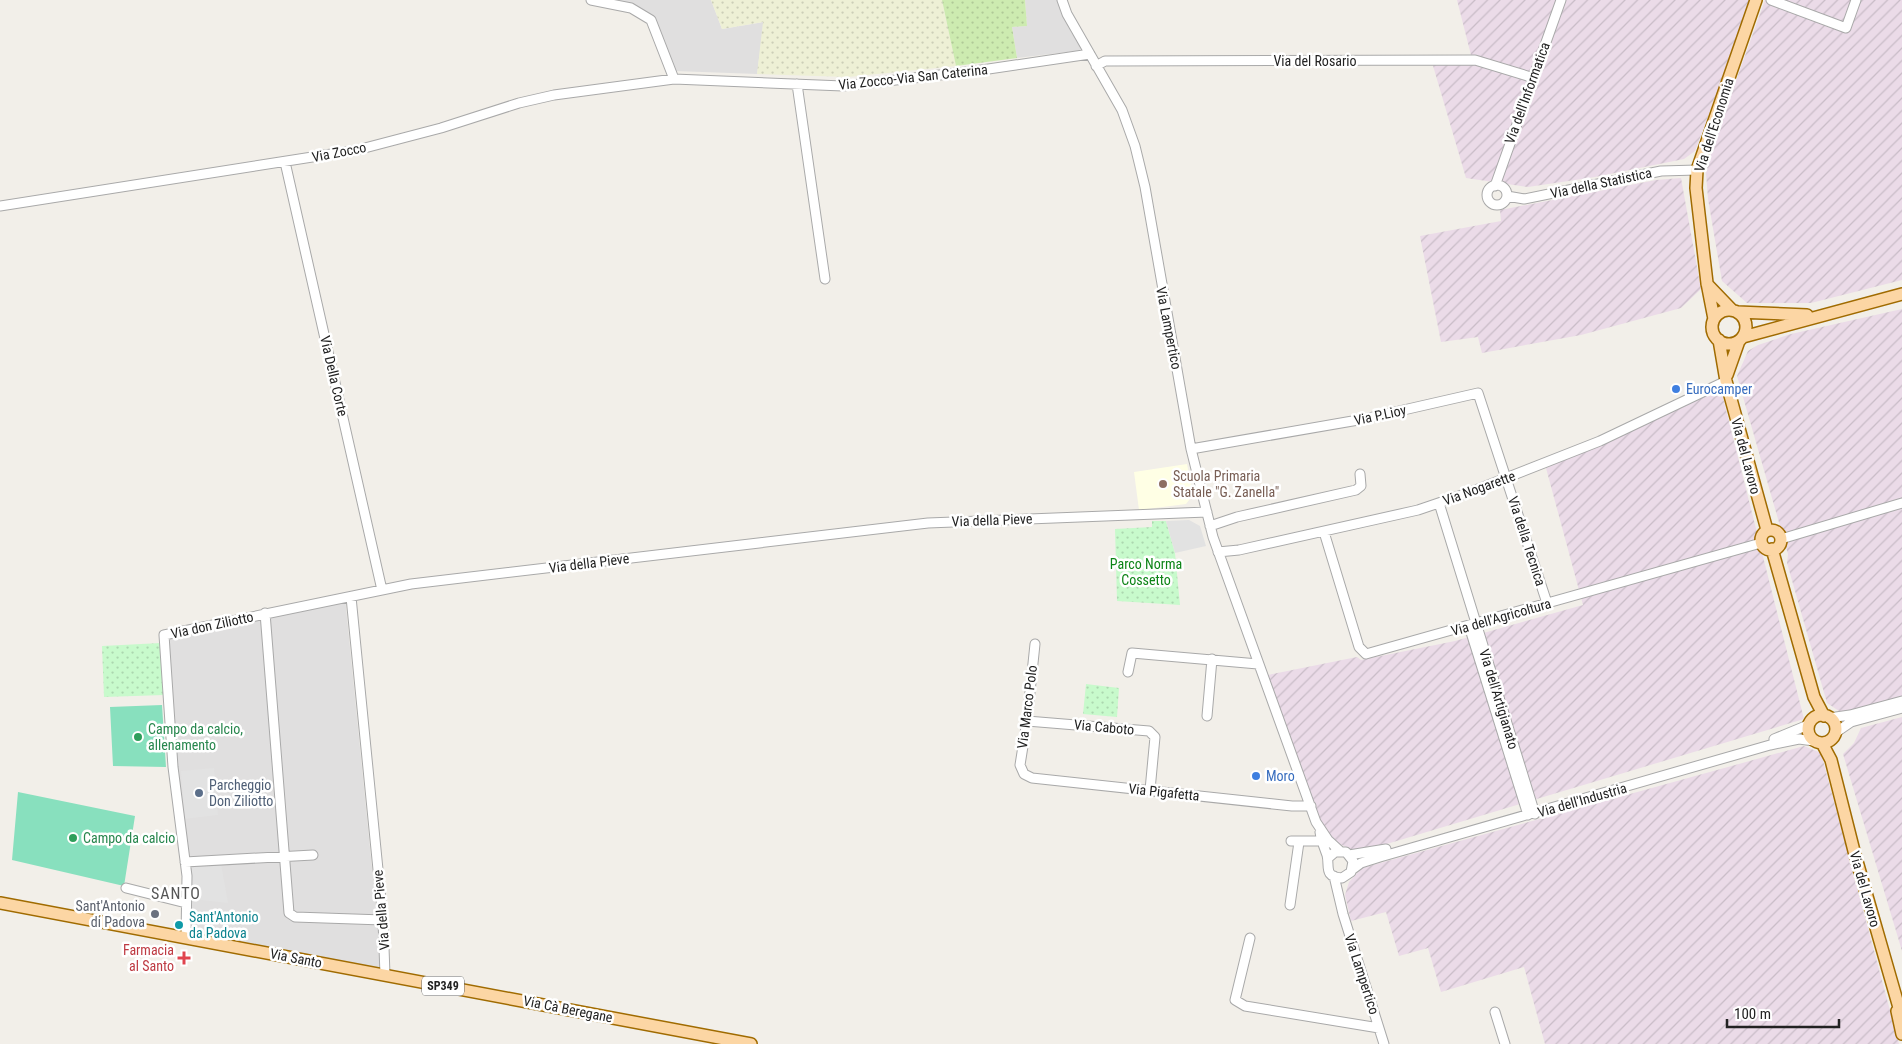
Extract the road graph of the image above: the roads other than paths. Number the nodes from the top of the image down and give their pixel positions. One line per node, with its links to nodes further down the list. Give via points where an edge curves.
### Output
1 (591, 0): 10 (street, via 631,8 651,20)
2 (1062, 0): 7 (street, Via Lampertico)
3 (1561, 0): 9 (street, Via dell'Informatica)
4 (1756, 0): 13 (main road, Via dell'Economia)
5 (1771, 0): 6 (street, via 1846,28)
6 (1856, 0)
7 (1090, 54): 8 (street, Via Lampertico); 11 (street, Via Zocco-Via San Caterina, via 843,86)
8 (1096, 66): 9 (street, Via del Rosario, via 1105,61 1475,60); 26 (street, Via Lampertico, via 1122,110 1135,146)
9 (1534, 78): 14 (street, Via dell'Informatica)
10 (674, 79): 11 (street, Via Zocco-Via San Caterina); 12 (street, Via Zocco, via 554,95 357,150)
11 (797, 84): 17 (street)
12 (285, 162): 16 (street, Via Zocco); 39 (street, Via Della Corte)
13 (1697, 170): 15 (street, Via della Statistica, via 1661,170 1524,199); 18 (main road, Via dell'Economia, via 1696,188)
14 (1495, 186): 15 (street, via 1504,188); 15 (street, Via della Statistica, via 1489,191 1491,202 1499,204)
15 (1507, 196)
16 (0, 206)
17 (825, 279)
18 (1707, 283): 20 (main road); 22 (main road, Via dell'Economia)
19 (1902, 294): 21 (main road)
20 (1735, 311): 21 (main road); 22 (main road, via 1722,311); 23 (main road, via 1745,321)
21 (1819, 315): 23 (main road)
22 (1714, 318): 24 (main road, via 1713,332)
23 (1741, 339): 24 (main road, via 1729,344); 25 (main road, Via del Lavoro, via 1729,364)
24 (1719, 340): 25 (main road, Via del Lavoro)
25 (1726, 381): 28 (street, Via Nogarette, via 1600,441); 33 (main road, Via del Lavoro)
26 (1192, 449): 28 (street, Via P.Lioy, via 1364,419 1478,393); 31 (street, Via Lampertico)
27 (1360, 474): 32 (street, via 1361,486 1356,490)
28 (1507, 478): 29 (street, Via Nogarette); 41 (street, Via della Tecnica)
29 (1439, 503): 34 (street, Via Nogarette); 43 (street, Via dell'Artigianato)
30 (1902, 503): 35 (street)
31 (1207, 512): 32 (street, Via Lampertico); 39 (street, Via della Pieve, via 928,523)
32 (1210, 526): 38 (street, Via Lampertico)
33 (1767, 530): 35 (main road, via 1776,531); 36 (main road, via 1761,537)
34 (1324, 532): 38 (street, Via Nogarette); 43 (street, Via dell'Agricoltura, via 1359,647 1366,654)
35 (1781, 539): 37 (main road, via 1778,547)
36 (1761, 543): 37 (main road); 41 (street, Via dell'Agricoltura)
37 (1772, 550): 51 (main road)
38 (1218, 552): 46 (street, Via Lampertico)
39 (382, 590): 40 (street, Via della Pieve)
40 (351, 597): 42 (street, Via don Ziliotto); 74 (street, Via della Pieve)
41 (1547, 603): 43 (street, Via dell'Agricoltura)
42 (265, 613): 63 (street); 65 (street, Via don Ziliotto, via 164,635 173,767)
43 (1472, 625): 57 (street, Via dell'Artigianato)
44 (1035, 644): 52 (street, Via Marco Polo)
45 (1212, 659): 46 (street); 47 (street, via 1132,653); 50 (street)
46 (1258, 664): 56 (street, Via Lampertico)
47 (1128, 672)
48 (1902, 701): 51 (street, Via dell'Industria, via 1850,715)
49 (1902, 708): 53 (street, via 1851,722)
50 (1207, 716)
51 (1819, 719): 53 (main road, via 1835,724); 53 (main road, via 1808,734); 57 (street, Via dell'Industria, via 1780,737)
52 (1027, 721): 54 (street, Via Marco Polo); 55 (street, Via Caboto, via 1153,733)
53 (1825, 739): 57 (street, Via dell'Industria, via 1800,738 1770,745); 77 (main road, Via del Lavoro)
54 (1021, 769): 55 (street, Via Pigafetta, via 1032,778)
55 (1150, 790): 56 (street, Via Pigafetta)
56 (1310, 806): 58 (street, Via Lampertico)
57 (1531, 812): 62 (street, Via dell'Industria, via 1379,852); 66 (street, Via dell'Industria, via 1361,863)
58 (1320, 830): 59 (street, Via Lampertico); 60 (street, Via Lampertico)
59 (1322, 841): 64 (street, Via Lampertico); 72 (street, via 1295,841)
60 (1340, 851): 62 (street, Via Lampertico); 64 (street)
61 (313, 855): 63 (street)
62 (1349, 855): 66 (street)
63 (284, 857): 65 (street); 74 (street, via 289,913 295,917)
64 (1328, 858): 67 (street, Via Lampertico, via 1328,870)
65 (185, 862): 71 (street, Via don Ziliotto)
66 (1353, 869): 68 (street)
67 (1334, 876): 68 (street); 73 (street, Via Lampertico)
68 (1346, 876): 73 (street, Via Lampertico, via 1342,883)
69 (126, 888): 71 (street)
70 (0, 903): 75 (main road, Via Santo / SP349)
71 (186, 903): 75 (street, Via don Ziliotto)
72 (1290, 905)
73 (1341, 905): 82 (street, Via Lampertico)
74 (383, 920): 78 (street, Via della Pieve)
75 (186, 937): 78 (main road, Via Santo / SP349)
76 (1250, 938): 82 (street, via 1235,1000 1268,1010)
77 (1888, 970): 79 (main road); 81 (main road, Via del Lavoro); 83 (main road)
78 (385, 975): 84 (main road, Via Cà Beregane / SP349)
79 (1902, 1007)
80 (1495, 1012): 86 (street)
81 (1902, 1018)
82 (1379, 1028): 85 (street, Via Lampertico)
83 (1902, 1034)
84 (751, 1044)
85 (1384, 1044)
86 (1505, 1044)

